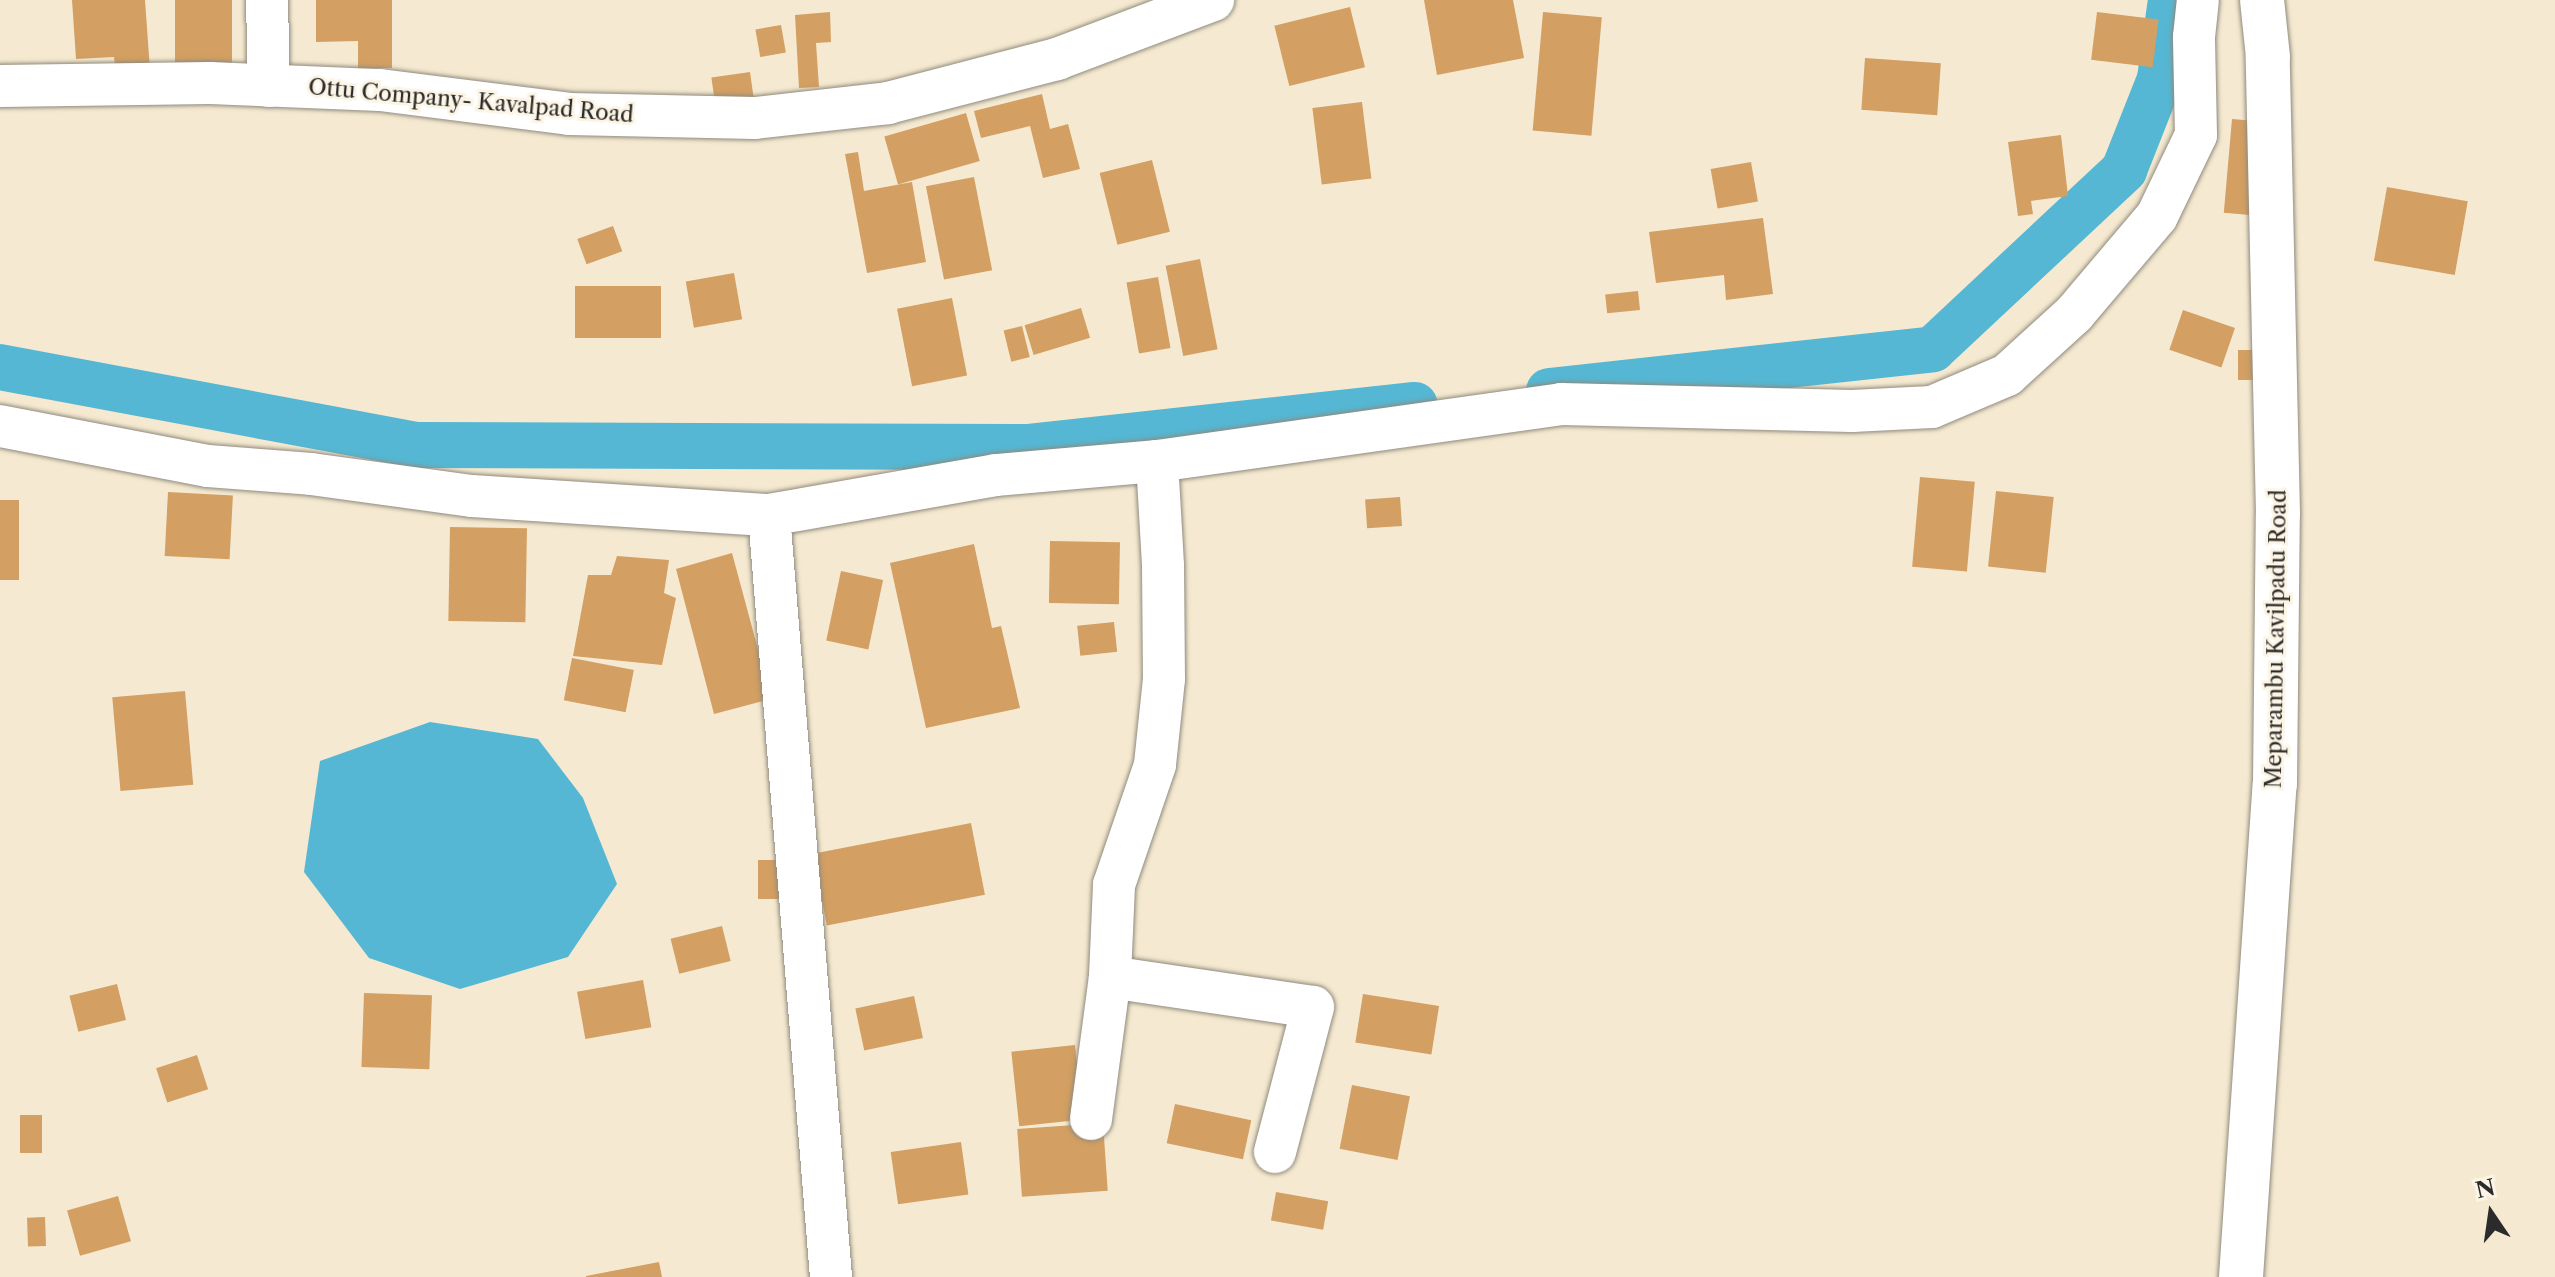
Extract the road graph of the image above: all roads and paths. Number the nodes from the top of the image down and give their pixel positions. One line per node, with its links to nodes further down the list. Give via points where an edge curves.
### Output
1 (267, 0): 6 (street)
2 (1213, 0): 6 (street, Ottu Company- Kavalpad Road, via 1057,59 888,103 755,118 569,114 380,90)
3 (2198, 0): 8 (street, via 2196,135 2157,216 2074,314 2007,375 1932,407 1852,411 1561,404)
4 (2262, 0): 14 (main road, Meparambu Kavilpadu Road, via 2268,57 2278,514 2275,784)
5 (0, 86): 6 (street, Ottu Company- Kavalpad Road)
6 (269, 86)
7 (0, 426): 9 (street, via 208,466 472,496)
8 (1157, 461): 9 (street, via 996,475); 10 (street, via 1164,679 1155,765 1114,885)
9 (769, 515): 13 (street)
10 (1110, 977): 11 (street); 12 (street, via 1313,1007)
11 (1091, 1119)
12 (1275, 1152)
13 (831, 1277)
14 (2241, 1277)

